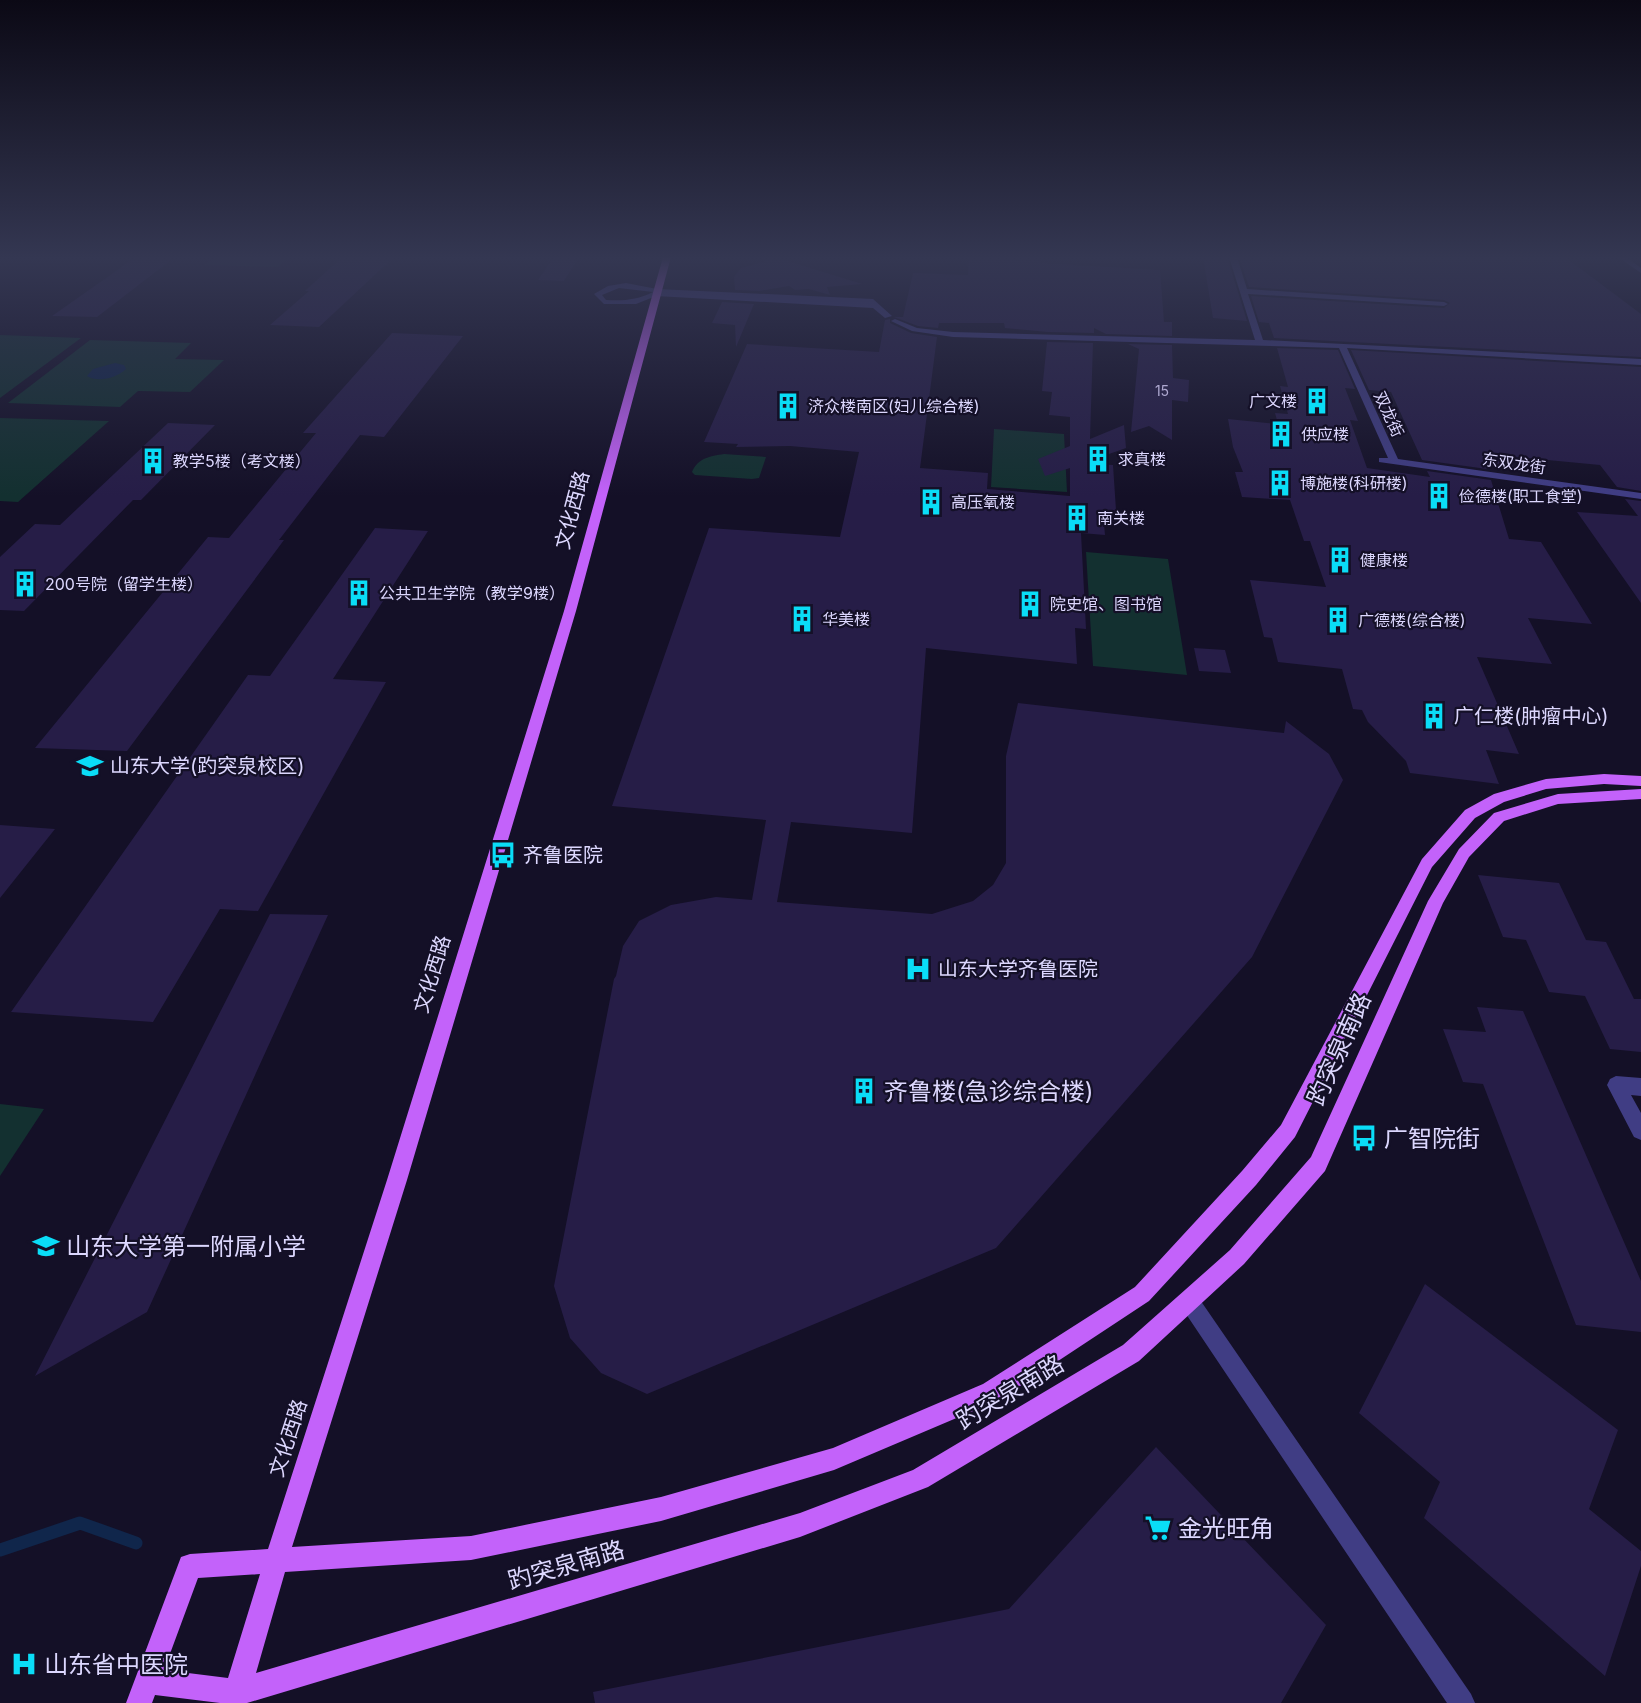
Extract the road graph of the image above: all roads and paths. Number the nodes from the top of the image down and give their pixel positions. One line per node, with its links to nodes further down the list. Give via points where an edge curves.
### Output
1 (637, 336): 15 (main road, 文化西路, via 602,501 570,611)
2 (996, 336): 4 (street)
3 (1258, 336): 4 (street)
4 (1260, 343): 5 (street)
5 (1342, 346): 6 (street); 8 (street, 双龙街)
6 (1641, 362)
7 (1382, 460): 8 (street, 东双龙街)
8 (1394, 461): 9 (street, 东双龙街)
9 (1641, 496)
10 (1641, 781): 15 (main road, 趵突泉南路, via 1604,778 1546,784 1499,798 1470,814 1427,863 1288,1131 1142,1294 991,1392 834,1459 661,1509 471,1548)
11 (1641, 794): 14 (main road, 趵突泉南路, via 1558,799 1499,817 1464,853 1437,901 1318,1164 1237,1257)
12 (1641, 1087): 13 (street, via 1616,1085)
13 (1641, 1131)
14 (1189, 1301): 17 (main road, 趵突泉南路, via 1131,1353 920,1479 789,1528); 18 (street)
15 (276, 1561): 16 (main road, 趵突泉南路, via 190,1566); 17 (main road, 文化西路)
16 (142, 1692): 17 (main road, 趵突泉南路)
17 (235, 1697)
18 (1462, 1703)

